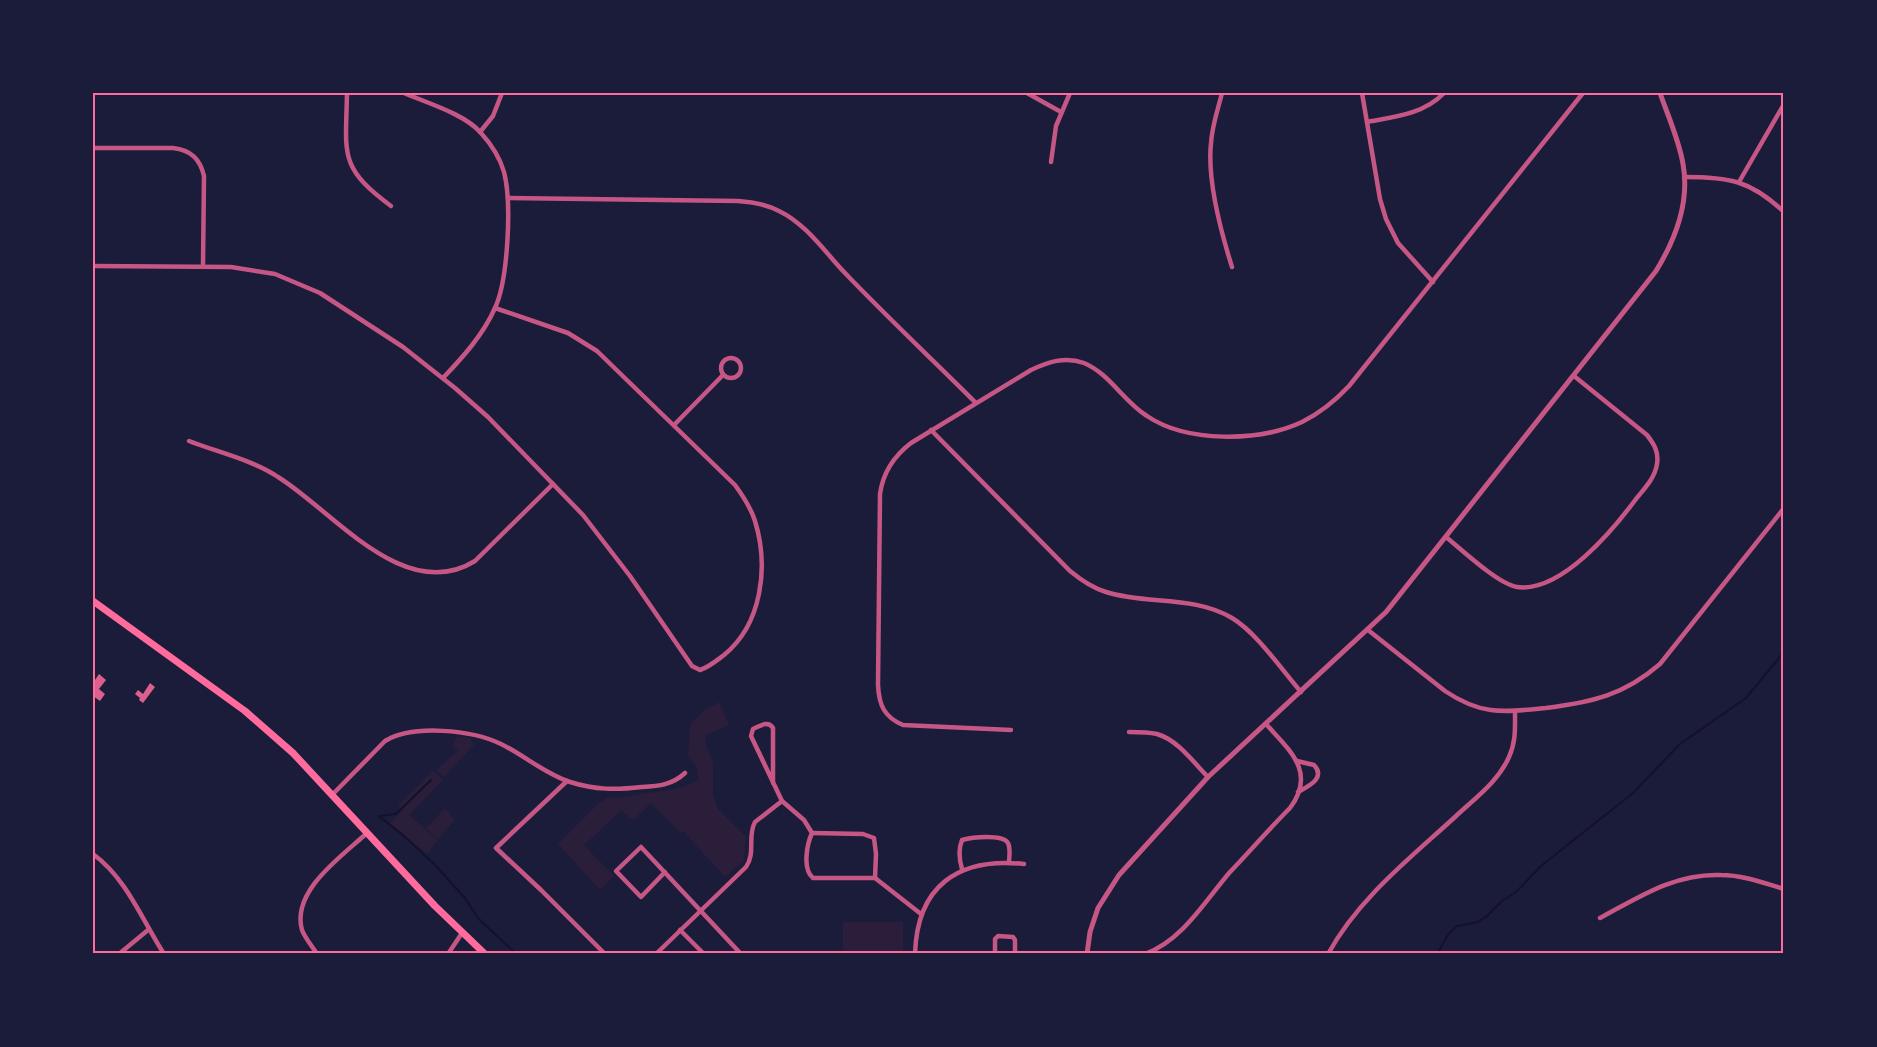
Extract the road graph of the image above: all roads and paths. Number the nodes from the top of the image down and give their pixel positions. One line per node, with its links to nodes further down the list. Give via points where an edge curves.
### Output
1 (347, 93): 20 (street, via 349,163 364,184)
2 (404, 93): 14 (street)
3 (502, 93): 14 (street, via 493,116)
4 (1027, 93): 12 (street)
5 (1070, 93): 12 (street)
6 (1222, 93): 24 (street, via 1210,159 1214,194)
7 (1362, 93): 13 (street)
8 (1444, 93): 13 (street, via 1412,113)
9 (1583, 93): 25 (street)
10 (1660, 93): 17 (street, via 1681,155)
11 (1784, 104): 18 (street)
12 (1061, 112): 16 (street)
13 (1367, 122): 25 (street, via 1386,219 1398,243)
14 (480, 132): 19 (street, via 500,161)
15 (93, 148): 23 (street, via 173,148 194,156 204,176)
16 (1051, 162)
17 (1684, 177): 18 (street); 28 (street, via 1678,225 1665,256)
18 (1739, 182): 21 (street)
19 (508, 198): 26 (street, via 506,263); 30 (street, via 738,201 779,211 811,236)
20 (391, 206)
21 (1784, 212)
22 (93, 266): 23 (street)
23 (203, 266): 29 (street, via 252,269 308,287 403,347)
24 (1232, 267)
25 (1433, 282): 30 (street, via 1340,396 1316,414 1272,432 1213,436 1171,428 1130,404 1095,368 1071,360 1046,363)
26 (495, 308): 29 (street, via 476,340); 31 (street, via 583,341 612,363)
27 (723, 375): 27 (street, via 735,378 741,371 738,361 732,358 722,362); 31 (street)
28 (1574, 376): 36 (street); 36 (street, via 1647,435 1657,452 1655,472 1616,525 1569,568 1549,581 1528,587 1500,580)
29 (443, 378): 34 (street, via 488,417)
30 (976, 404): 32 (street)
31 (674, 425): 34 (street, via 735,485 751,510 761,549 759,595 753,615 736,643 700,670 692,666 605,542)
32 (931, 430): 39 (street, via 1081,580 1104,592 1196,604 1232,618 1248,630); 42 (street, via 897,455 881,485 879,698 886,714 903,725)
33 (189, 441): 34 (street, via 276,475 368,547 421,572 445,573 475,561)
34 (553, 484)
35 (1784, 508): 40 (street, via 1646,676 1600,699)
36 (1446, 537): 38 (street)
37 (93, 601): 50 (main road, via 254,718)
38 (1368, 630): 39 (street); 40 (street, via 1458,700 1479,709)
39 (1301, 692): 41 (street)
40 (1515, 712): 82 (street, via 1514,744 1503,769 1369,897)
41 (1266, 724): 44 (street); 46 (street)
42 (1011, 730)
43 (1129, 732): 46 (street, via 1164,737)
44 (1297, 761): 49 (street); 49 (street, via 1314,765 1319,772 1315,782)
45 (685, 773): 47 (street, via 664,785 615,790)
46 (1208, 777): 80 (street, via 1112,883 1093,919)
47 (567, 781): 50 (street, via 486,738 413,732 385,741); 73 (street, via 496,848)
48 (773, 783): 48 (street, via 751,736 753,729 767,724 773,728); 51 (street)
49 (1298, 792): 81 (street, via 1290,808 1174,938)
50 (332, 795): 52 (main road)
51 (782, 801): 53 (street, via 804,820); 61 (street, via 755,822 748,863)
52 (367, 833): 66 (main road); 70 (street, via 314,883 304,899 303,932)
53 (812, 833): 59 (street, via 863,834 874,838); 59 (street, via 807,846 807,869 813,878)
54 (93, 854): 64 (street, via 119,879)
55 (1010, 863): 56 (street); 57 (street); 57 (street, via 1006,840 969,838 962,840 959,847)
56 (1024, 864)
57 (962, 870): 62 (street, via 940,887)
58 (666, 872): 58 (street, via 641,847 616,871 641,897); 61 (street)
59 (875, 878): 62 (street)
60 (1784, 889): 63 (street, via 1722,875 1694,876 1665,884)
61 (700, 910): 65 (street); 76 (street)
62 (921, 914): 77 (street)
63 (1600, 918)
64 (148, 930): 68 (street); 69 (street)
65 (680, 930): 67 (street); 75 (street)
66 (462, 933): 71 (street); 72 (main road)
67 (656, 953): 74 (street)
68 (118, 954)
69 (164, 954)
70 (317, 954)
71 (448, 954)
72 (485, 954)
73 (605, 954)
74 (650, 954)
75 (704, 954)
76 (741, 954)
77 (915, 954)
78 (995, 954): 79 (street, via 994,939 998,936 1013,937)
79 (1016, 954)
80 (1087, 954)
81 (1145, 954)
82 (1328, 954)

